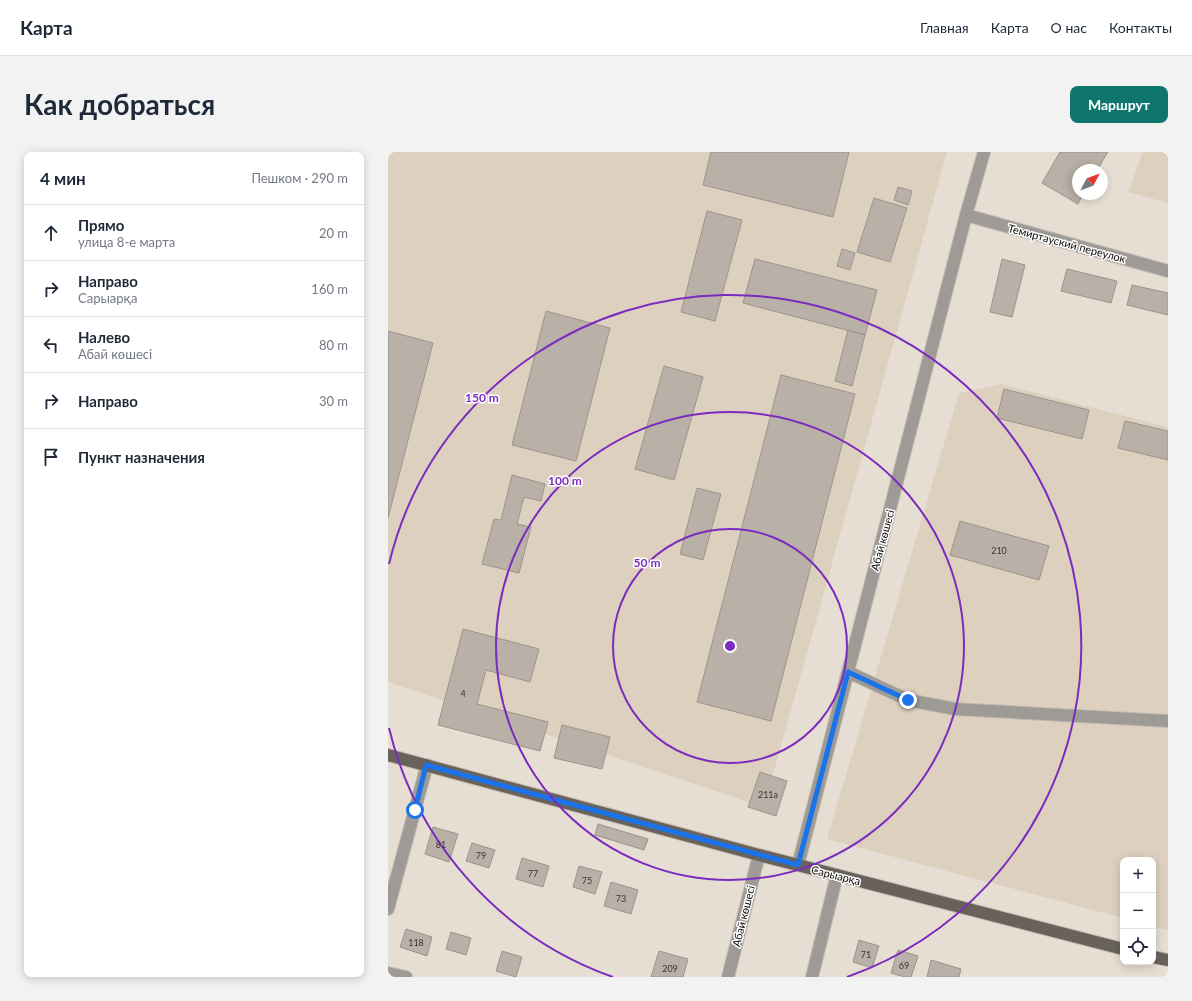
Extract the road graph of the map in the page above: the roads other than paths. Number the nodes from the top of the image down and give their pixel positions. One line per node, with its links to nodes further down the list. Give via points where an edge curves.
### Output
1 (984, 152): 2 (street, Абай көшесі)
2 (966, 216): 3 (street, Темиртауский переулок); 4 (street, Абай көшесі)
3 (1168, 271)
4 (848, 672): 5 (street, via 908,700 955,709); 9 (street, Абай көшесі)
5 (1168, 721)
6 (388, 755): 7 (main road, Сарыарқа)
7 (426, 765): 8 (main road, Сарыарқа); 11 (street)
8 (759, 855): 9 (main road, Сарыарқа); 17 (street, Абай көшесі)
9 (798, 865): 10 (main road, Сарыарқа)
10 (838, 875): 12 (main road, Сарыарқа); 18 (street)
11 (388, 909)
12 (1120, 948)
13 (1156, 957): 14 (main road)
14 (1168, 960)
15 (388, 973): 16 (street)
16 (406, 977)
17 (728, 977)
18 (812, 977)

